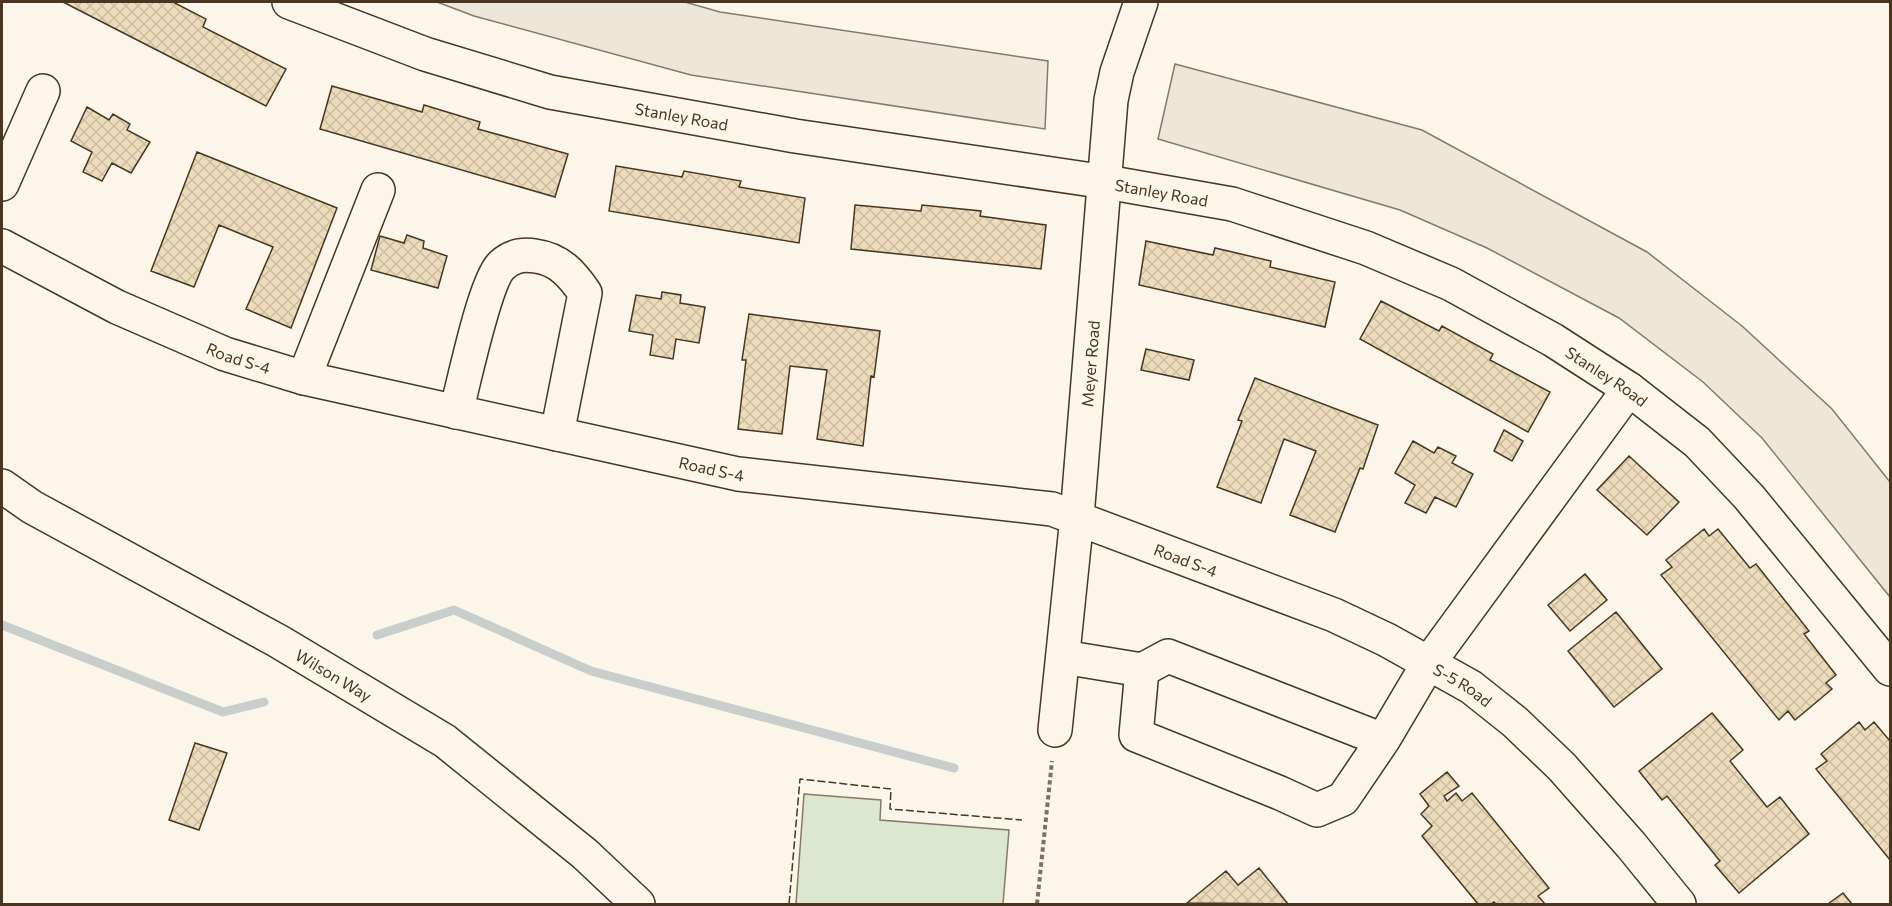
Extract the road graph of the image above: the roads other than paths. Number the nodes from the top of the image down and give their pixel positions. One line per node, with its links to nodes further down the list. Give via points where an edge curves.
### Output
1 (289, 2): 4 (street, Stanley Road, via 425,54 550,92 795,136)
2 (1141, 2): 4 (street, Meyer Road, via 1111,100)
3 (43, 91): 5 (street)
4 (1106, 182): 9 (street, Stanley Road, via 1232,204 1366,248 1451,284 1553,340); 13 (street, Meyer Road)
5 (2, 184)
6 (378, 190): 8 (street)
7 (2, 246): 8 (street, Road S-4, via 117,307 225,354)
8 (304, 378): 10 (street, Road S-4)
9 (1629, 389): 15 (street, S-5 Road); 16 (street, Stanley Road, via 1696,442 1749,498)
10 (456, 412): 11 (street, Road S-4); 11 (street, via 488,292 501,266 520,254 546,257 572,274 585,293)
11 (557, 434): 13 (street, Road S-4, via 738,474 1052,509)
12 (2, 486): 20 (street, Wilson Way, via 32,507 278,641 445,741 585,854)
13 (1077, 517): 14 (street, Meyer Road); 15 (street, Road S-4, via 1334,615)
14 (1063, 657): 17 (street); 18 (street, Meyer Road)
15 (1428, 664): 19 (street); 21 (street, S-5 Road, via 1471,687 1515,722 1562,767)
16 (1890, 669)
17 (1142, 670): 19 (street, via 1168,656); 19 (street, via 1136,735 1317,810 1343,799)
18 (1055, 730)
19 (1383, 740)
20 (638, 904)
21 (1679, 904)

